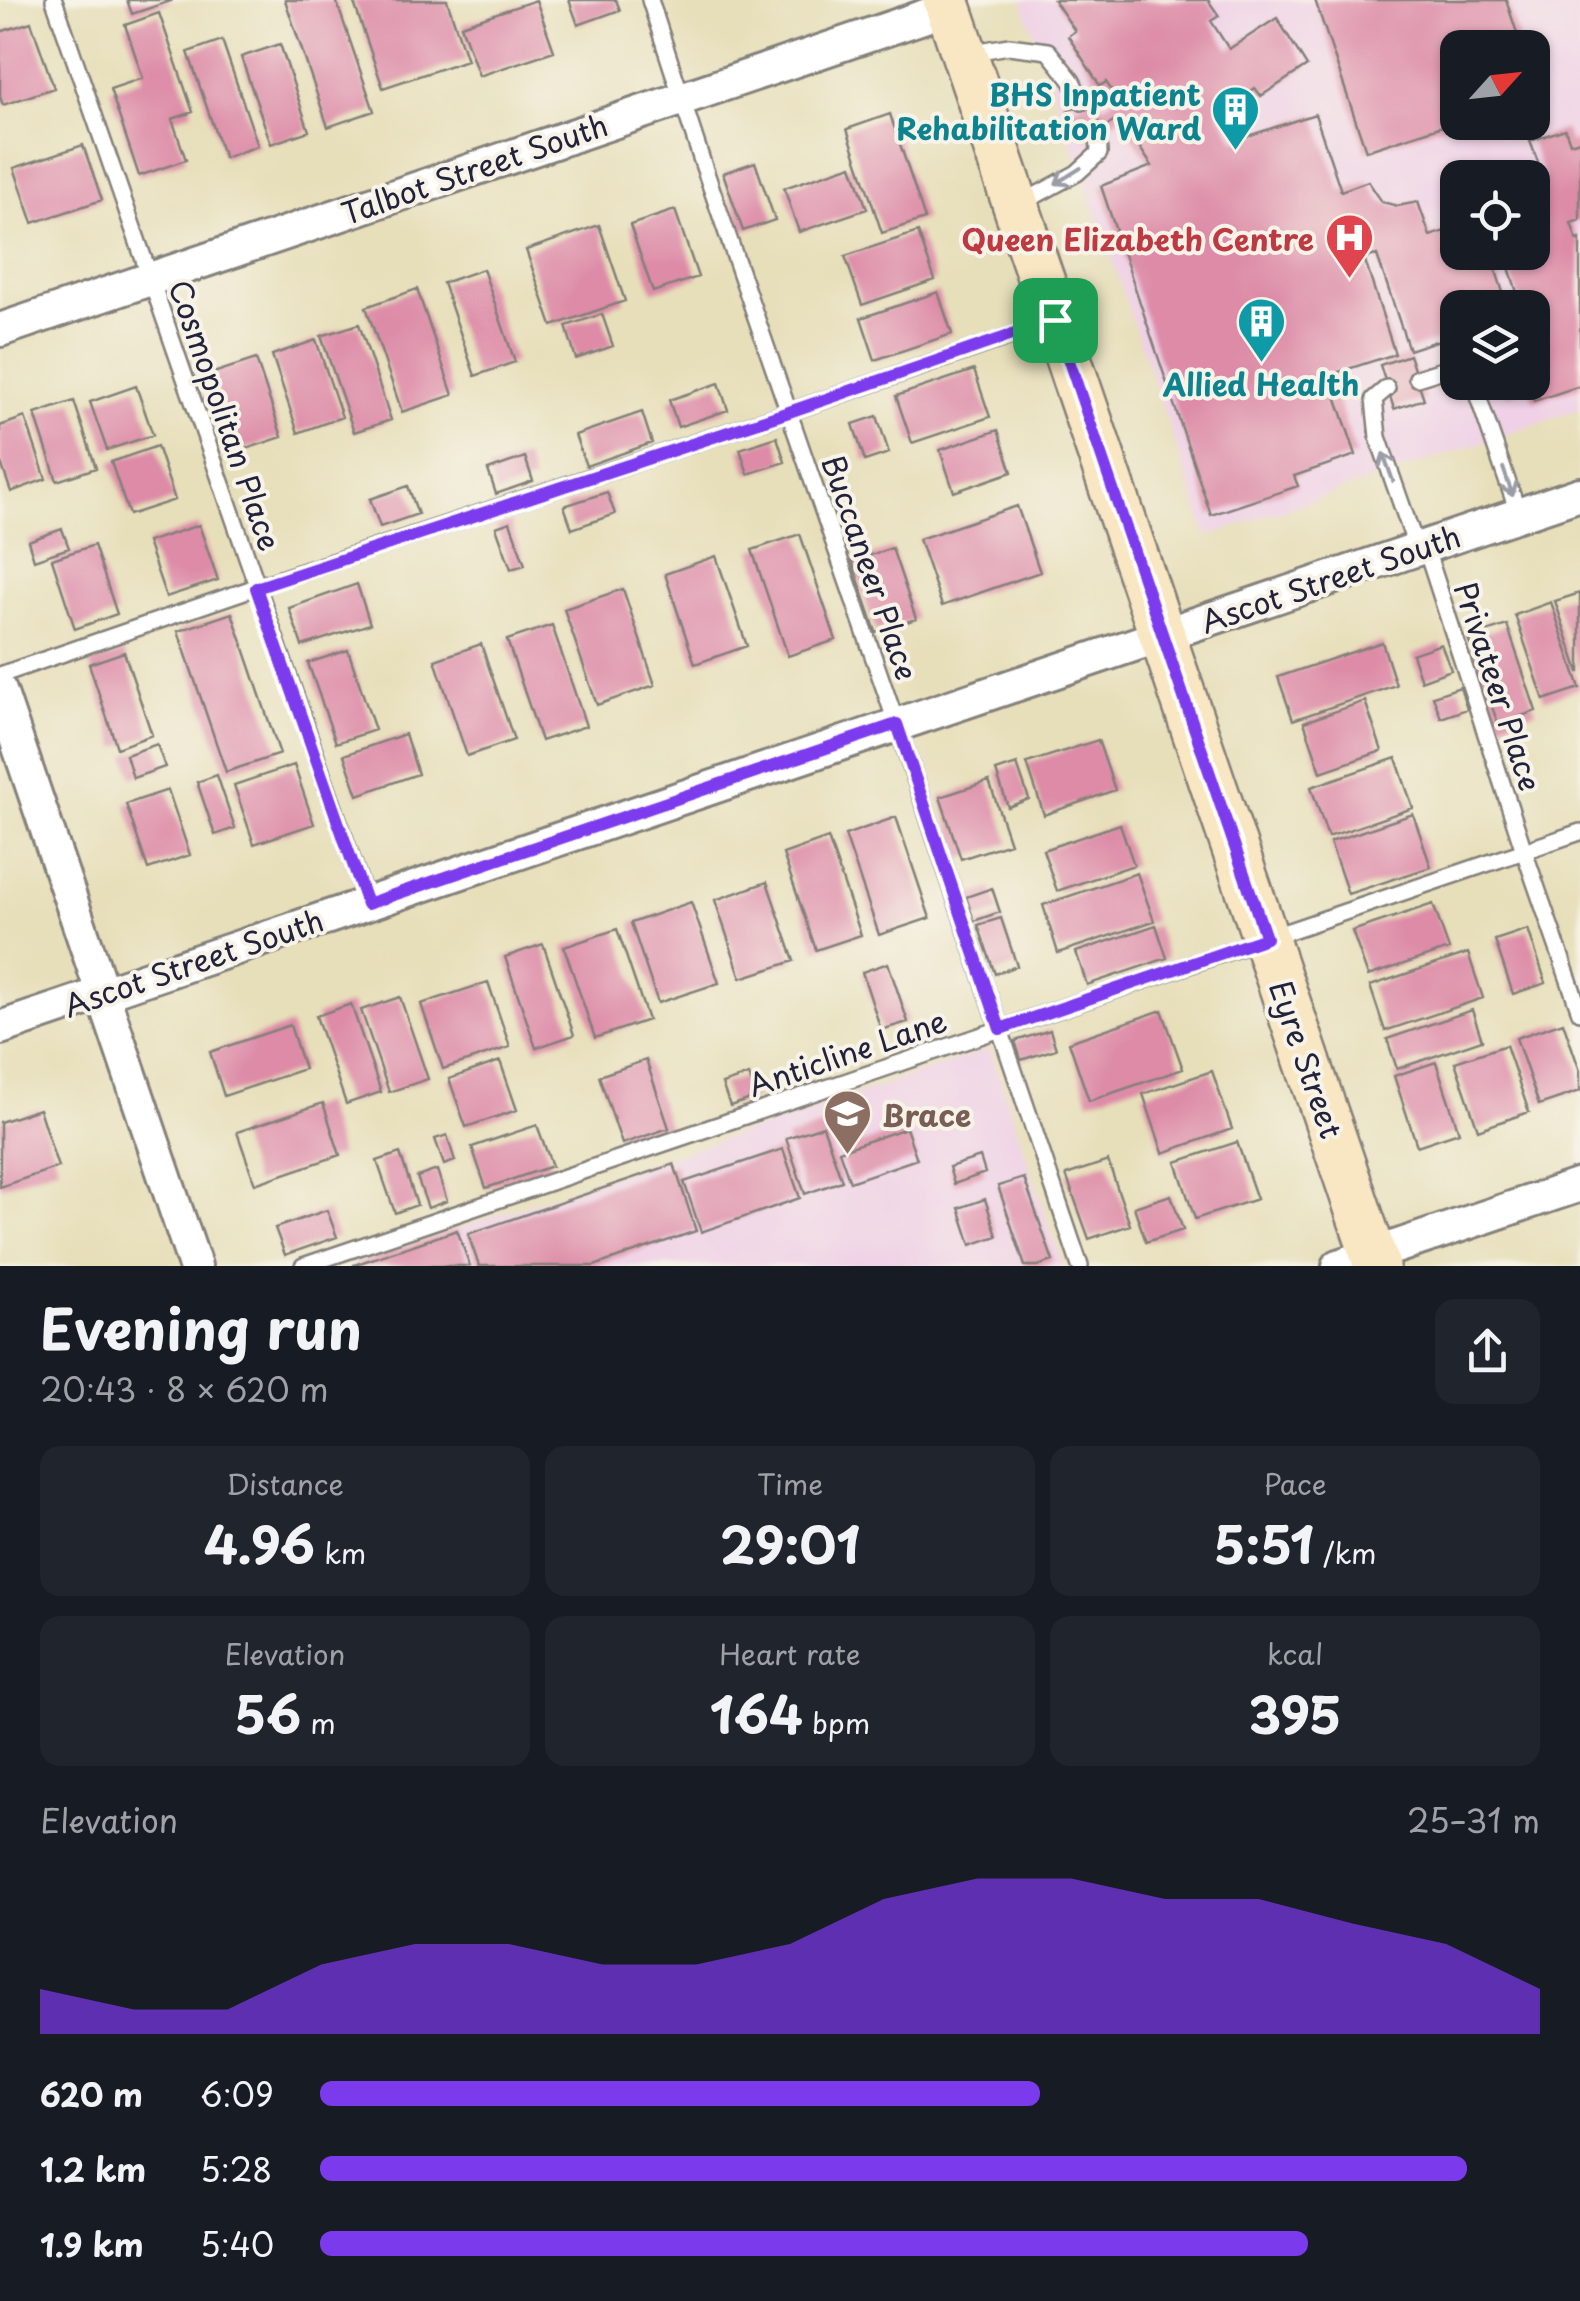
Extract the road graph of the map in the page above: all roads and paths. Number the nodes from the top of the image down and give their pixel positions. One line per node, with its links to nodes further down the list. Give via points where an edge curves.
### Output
1 (54, 0): 9 (lane, Cosmopolitan Place)
2 (650, 0): 5 (lane, Buccaneer Place)
3 (947, 4): 4 (main road, Eyre Street); 5 (street, Talbot Street South)
4 (964, 54): 6 (lane, via 1009,46 1048,50); 8 (main road, Eyre Street)
5 (682, 98): 9 (street, Talbot Street South); 16 (lane, Buccaneer Place)
6 (1082, 102)
7 (1098, 131): 8 (lane, one-way to 8, via 1099,153)
8 (1016, 206): 10 (main road, Eyre Street)
9 (150, 278): 11 (street, Talbot Street South); 20 (lane, Cosmopolitan Place)
10 (1055, 320): 16 (lane); 21 (main road, Eyre Street)
11 (0, 330)
12 (1440, 372): 13 (lane)
13 (1418, 378)
14 (1387, 388): 19 (lane, Privateer Place, one-way to 14, via 1378,436 1374,399)
15 (1479, 400): 18 (lane, one-way to 18)
16 (789, 412): 20 (lane); 24 (lane, Buccaneer Place)
17 (1580, 494): 18 (street, Ascot Street South)
18 (1519, 515): 19 (street, Ascot Street South)
19 (1421, 548): 21 (street, Ascot Street South); 26 (lane, Privateer Place)
20 (256, 588): 22 (lane); 27 (lane, Cosmopolitan Place)
21 (1162, 635): 24 (street, Ascot Street South); 28 (main road, Eyre Street)
22 (0, 676)
23 (0, 691): 29 (street)
24 (897, 724): 27 (street, Ascot Street South); 32 (lane, Buccaneer Place)
25 (1580, 832): 26 (lane, Anticline Lane)
26 (1524, 851): 28 (lane, Anticline Lane); 30 (lane, Privateer Place)
27 (367, 904): 29 (street, Ascot Street South)
28 (1266, 938): 32 (lane, Anticline Lane); 34 (main road, Eyre Street)
29 (102, 993): 31 (street, Ascot Street South); 35 (street)
30 (1580, 1012)
31 (0, 1028)
32 (1000, 1029): 36 (lane, Anticline Lane); 37 (lane, Buccaneer Place)
33 (1580, 1184): 34 (street)
34 (1363, 1262)
35 (195, 1266)
36 (302, 1266)
37 (1080, 1266)

